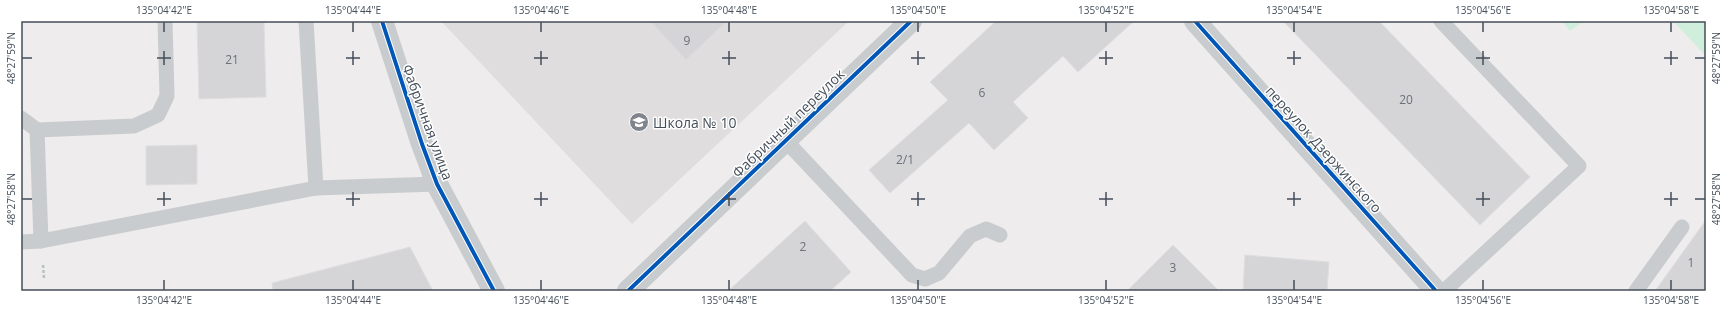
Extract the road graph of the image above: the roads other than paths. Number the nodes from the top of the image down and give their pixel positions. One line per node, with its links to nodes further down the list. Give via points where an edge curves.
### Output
1 (165, 21): 8 (lane, via 167,96 158,115 134,126)
2 (306, 21): 11 (lane)
3 (382, 21): 10 (street, Фабричная улица)
4 (911, 21): 9 (street, Фабричный переулок)
5 (1194, 21): 18 (street, переулок Дзержинского)
6 (1441, 21): 19 (lane, via 1579,166)
7 (21, 118): 8 (lane)
8 (37, 130): 14 (lane)
9 (786, 141): 13 (lane, via 912,275 925,279 938,273 970,236 986,230); 17 (street, Фабричный переулок)
10 (437, 184): 11 (lane); 16 (street, Фабричная улица)
11 (316, 188): 14 (lane)
12 (1682, 227): 20 (lane)
13 (1000, 235)
14 (41, 241): 15 (lane)
15 (21, 242)
16 (494, 291)
17 (628, 291)
18 (1436, 291)
19 (1444, 291)
20 (1636, 291)

